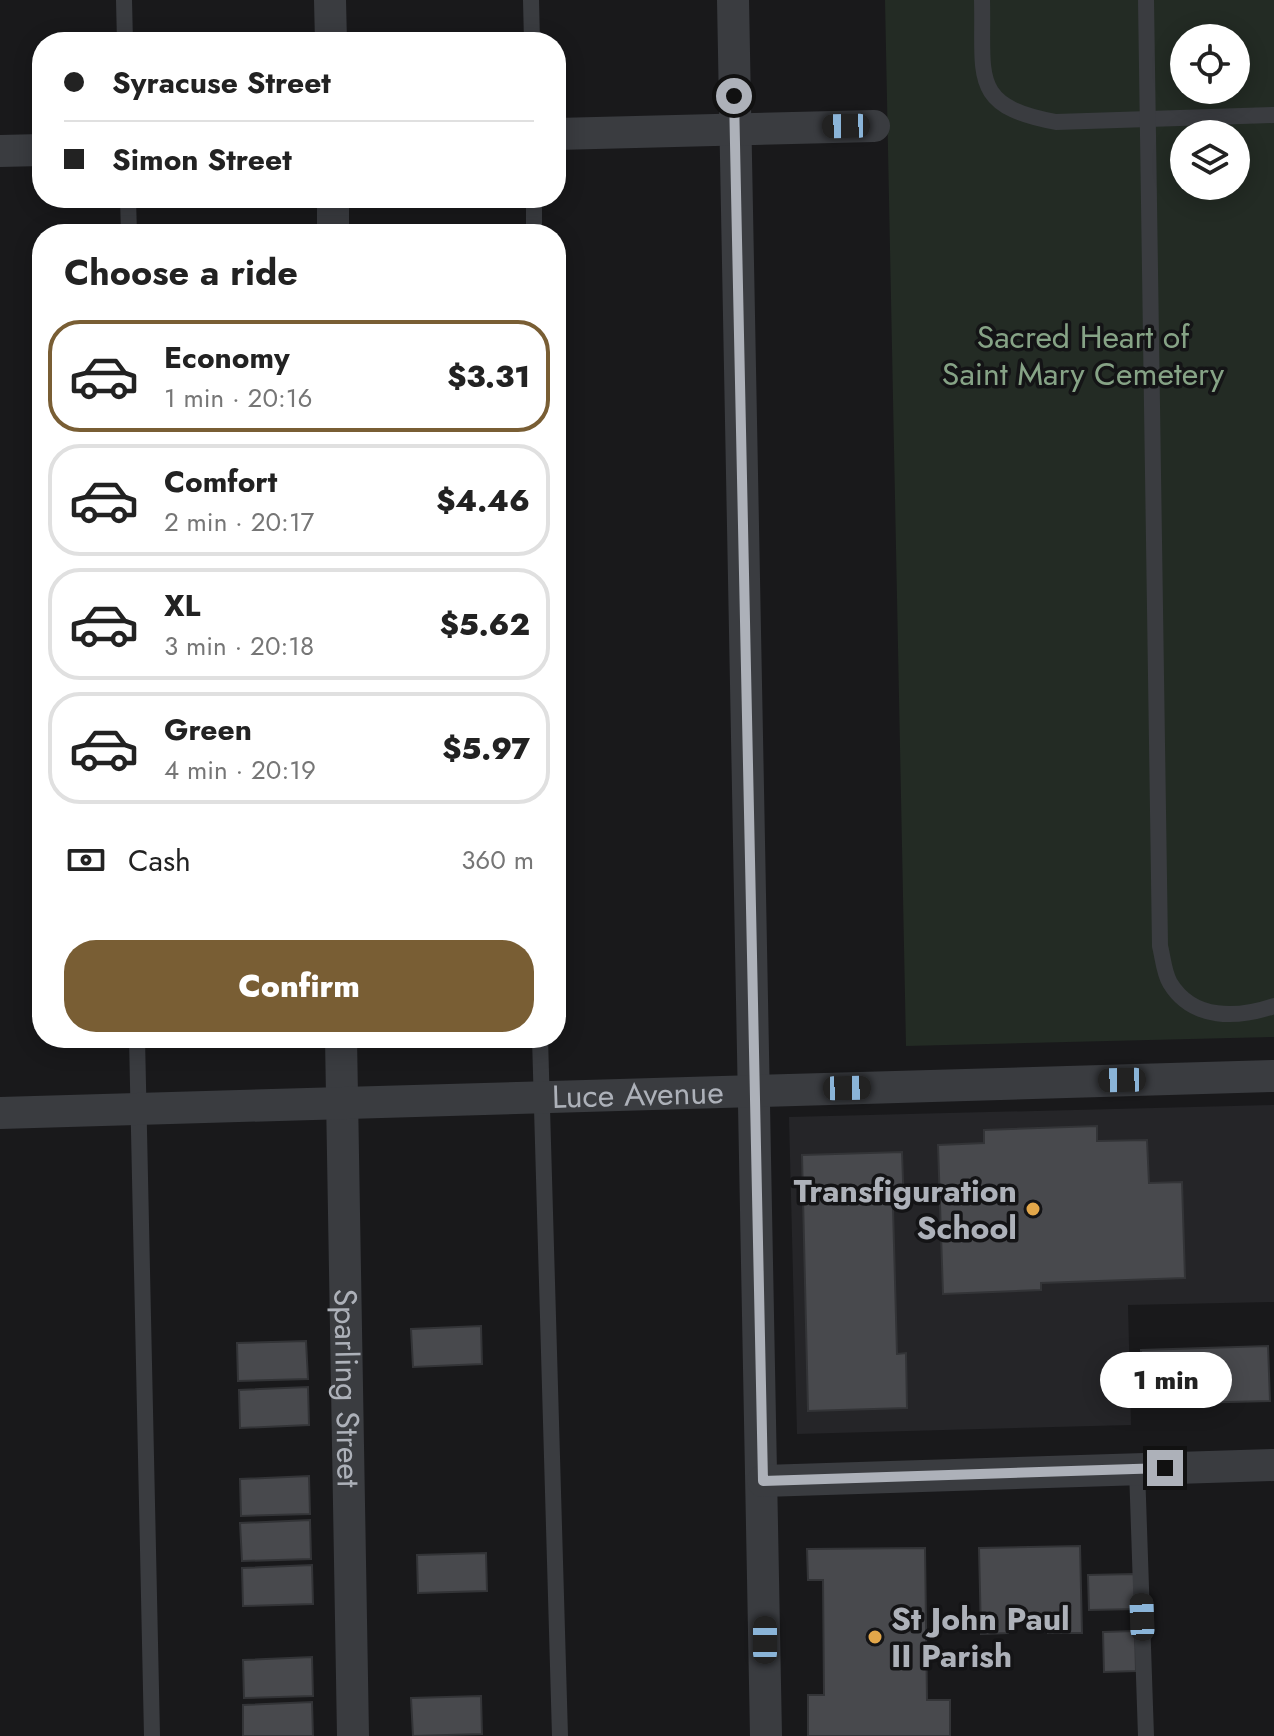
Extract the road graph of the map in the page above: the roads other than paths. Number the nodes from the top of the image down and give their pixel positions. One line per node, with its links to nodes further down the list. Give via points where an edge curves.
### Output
1 (124, 0): 7 (lane)
2 (330, 0): 8 (street)
3 (531, 0): 9 (lane)
4 (733, 0): 13 (street)
5 (982, 0): 11 (lane, via 986,82 999,105 1056,122)
6 (1146, 0): 11 (lane)
7 (125, 32)
8 (331, 32)
9 (532, 32)
10 (1274, 115): 11 (lane)
11 (1149, 119): 17 (lane, via 1160,946 1169,982 1186,1002 1217,1014 1249,1014)
12 (874, 126): 13 (street)
13 (735, 128): 14 (street); 22 (street)
14 (566, 134)
15 (32, 150): 16 (street)
16 (0, 151)
17 (1274, 1006)
18 (137, 1048): 25 (lane)
19 (341, 1048): 24 (street, Sparling Street)
20 (540, 1048): 23 (lane)
21 (1274, 1076): 22 (street, Luce Avenue)
22 (756, 1090): 23 (street, Luce Avenue); 29 (street)
23 (540, 1097): 24 (street, Luce Avenue); 32 (lane)
24 (341, 1104): 25 (street, Luce Avenue); 31 (street, Sparling Street)
25 (138, 1109): 26 (street, Luce Avenue); 30 (lane)
26 (0, 1113)
27 (1274, 1465): 28 (street)
28 (1137, 1469): 29 (street); 34 (lane)
29 (763, 1481): 33 (street)
30 (152, 1736)
31 (353, 1736)
32 (560, 1736)
33 (766, 1736)
34 (1146, 1736)

